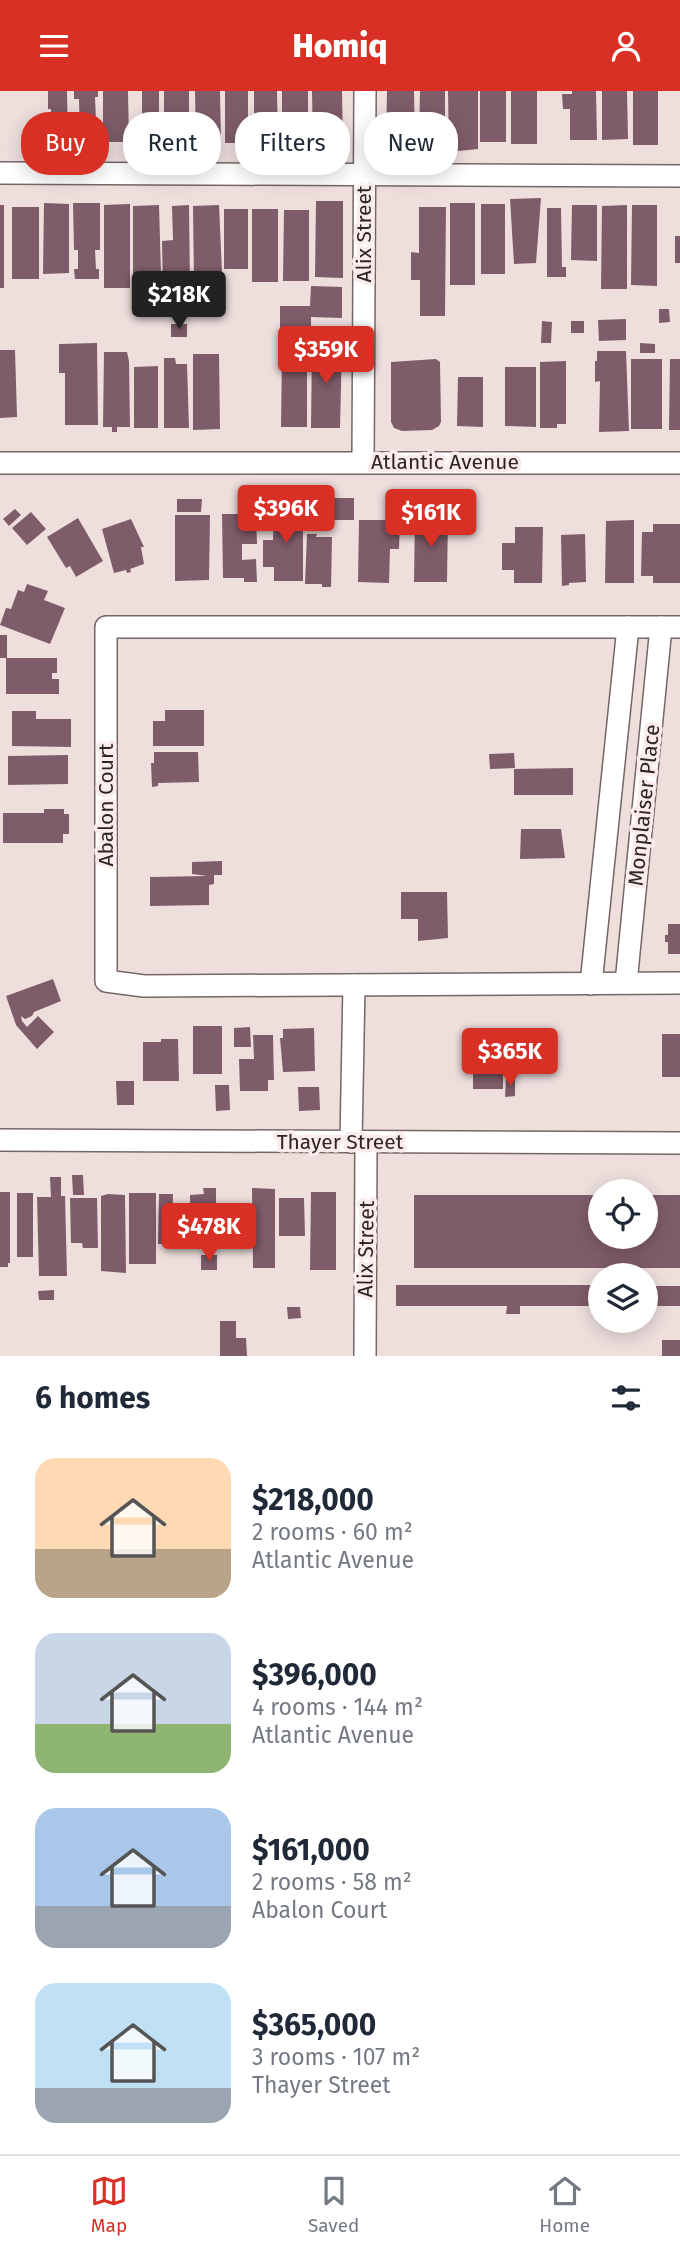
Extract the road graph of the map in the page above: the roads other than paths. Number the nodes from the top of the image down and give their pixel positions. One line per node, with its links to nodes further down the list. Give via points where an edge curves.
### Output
1 (365, 91): 2 (street, Alix Street)
2 (365, 112)
3 (0, 173): 4 (street)
4 (364, 175): 5 (street); 6 (street, Alix Street)
5 (680, 176)
6 (363, 461): 7 (street, Atlantic Avenue); 8 (street, Atlantic Avenue)
7 (0, 463)
8 (680, 463)
9 (628, 627): 10 (street, Abalon Court); 11 (street, Monplaiser Place); 14 (street, Abalon Court, via 106,627 106,981 144,986)
10 (670, 627): 12 (street, Monplaiser Place)
11 (591, 983): 12 (street, Abalon Court); 14 (street, Abalon Court)
12 (626, 983): 13 (street, Abalon Court)
13 (680, 983)
14 (354, 985): 16 (street, Alix Street)
15 (0, 1140): 16 (street, Thayer Street)
16 (359, 1142): 17 (street, Thayer Street); 18 (street, Alix Street)
17 (680, 1143)
18 (365, 1356)

